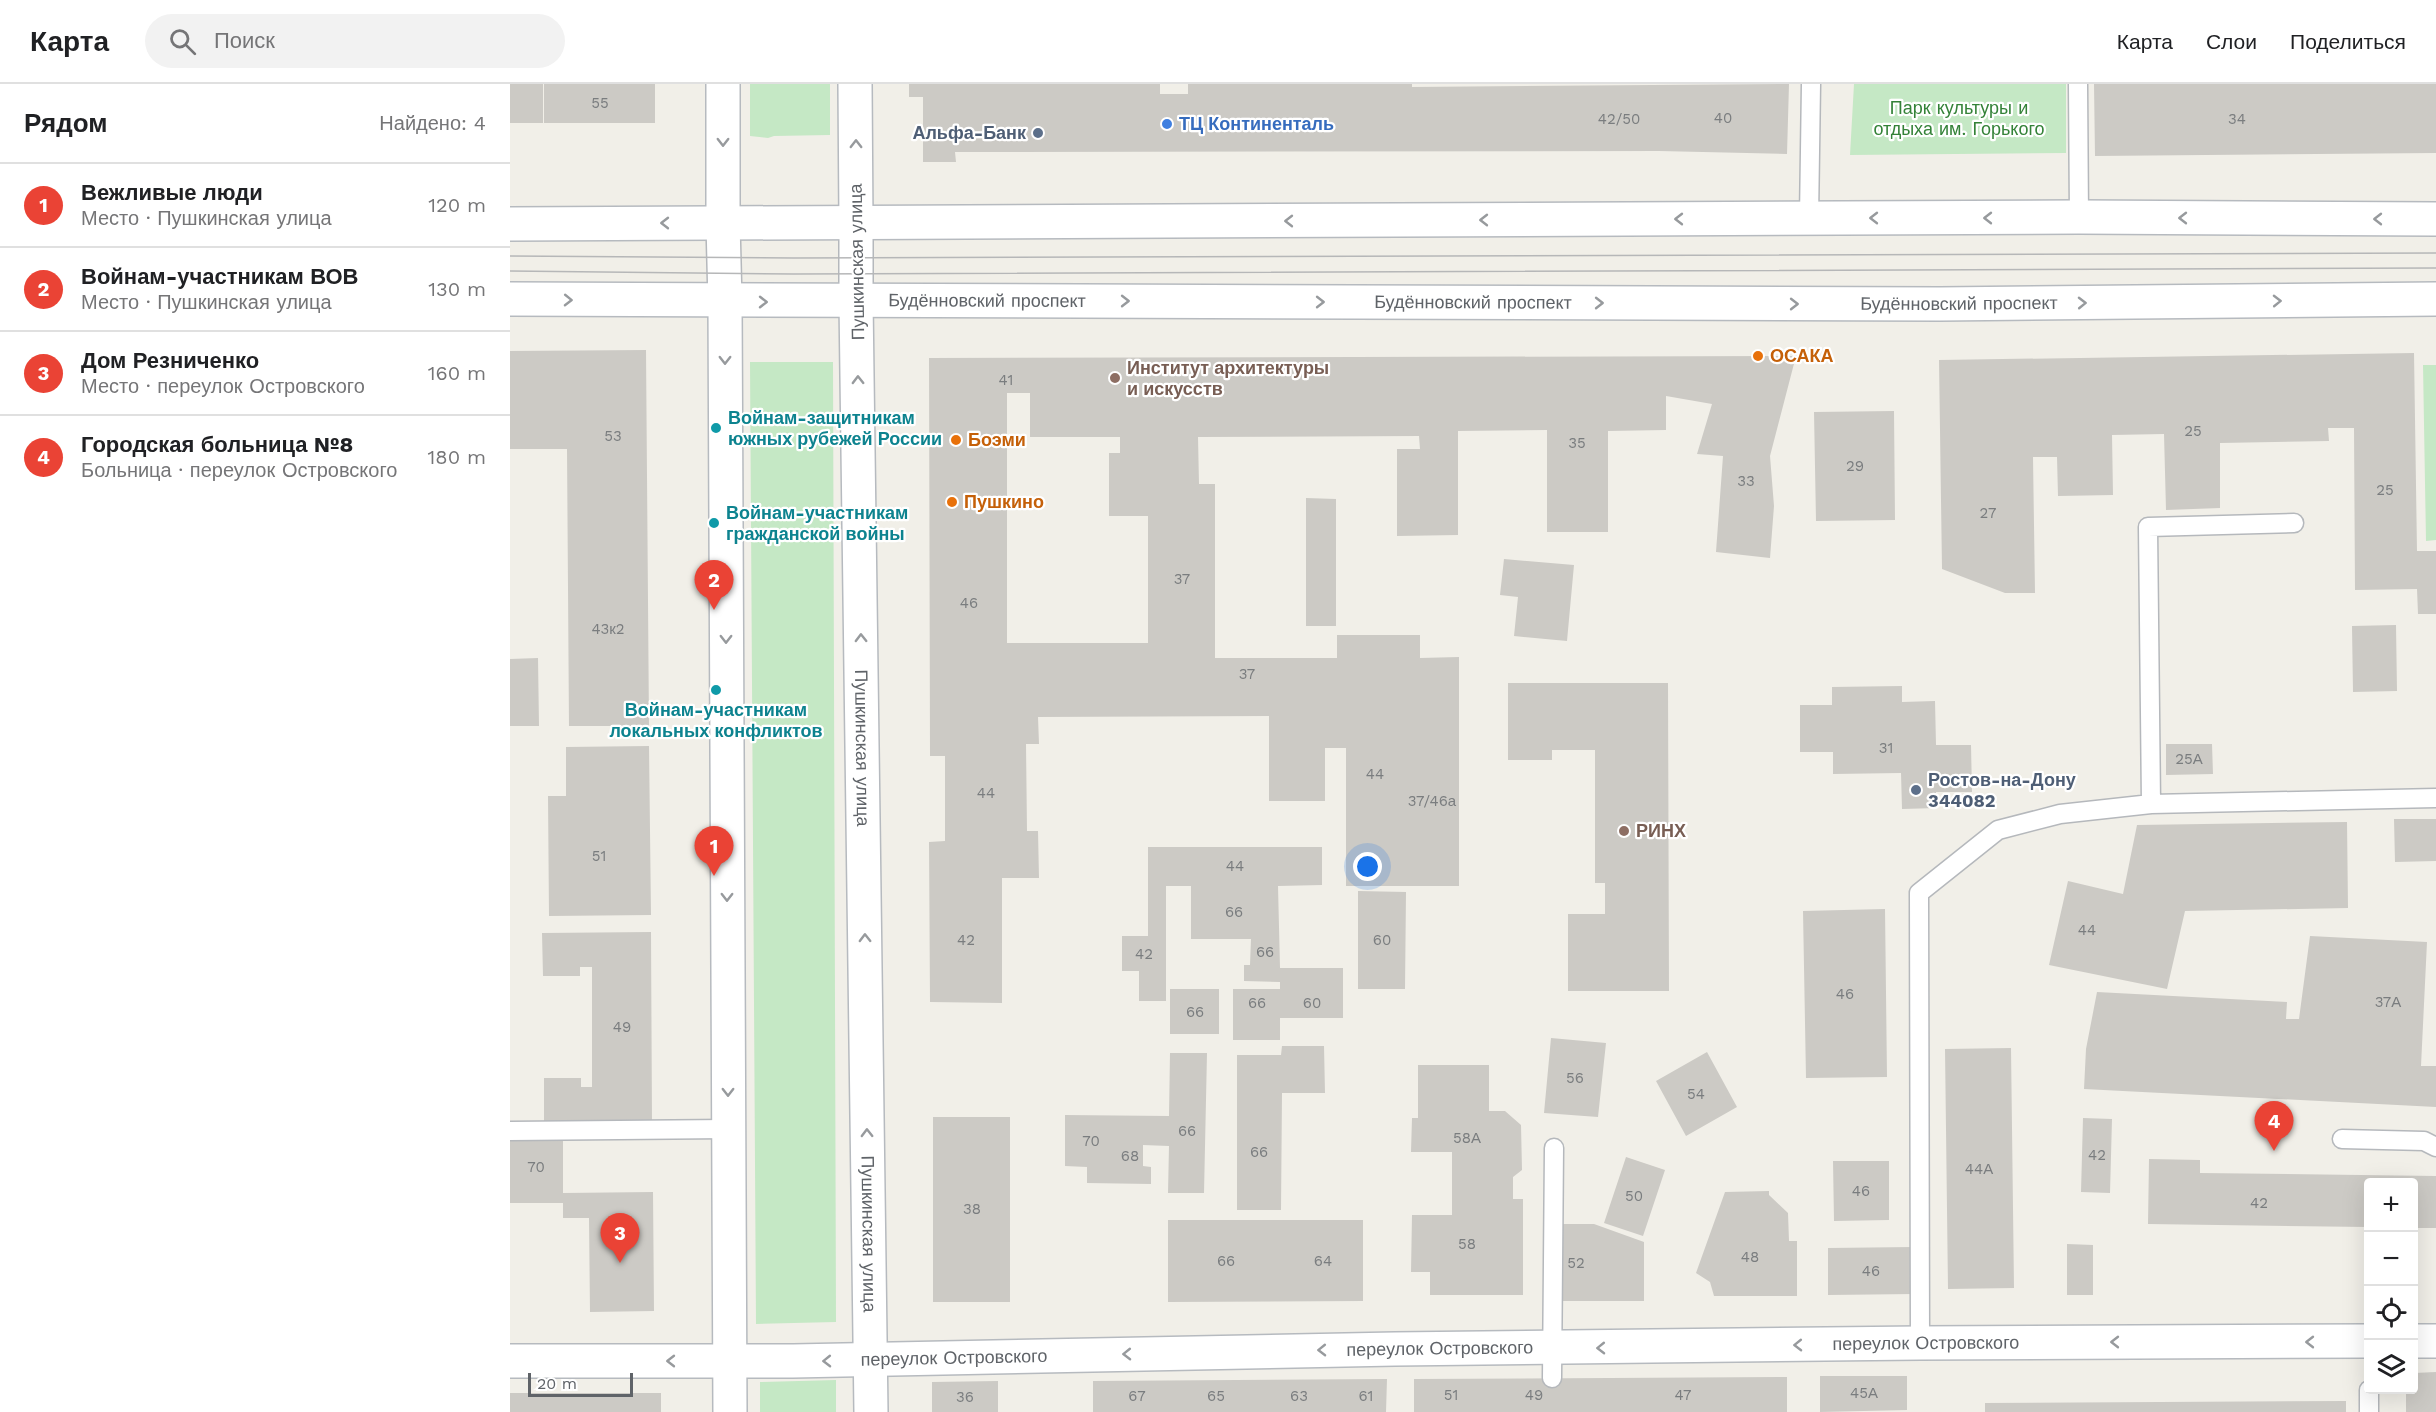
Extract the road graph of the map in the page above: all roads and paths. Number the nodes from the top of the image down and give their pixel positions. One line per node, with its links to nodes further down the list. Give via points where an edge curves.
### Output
1 (723, 84): 8 (street, one-way to 8)
2 (855, 84): 9 (street, Пушкинская улица, one-way to 2)
3 (1811, 84): 6 (lane)
4 (2078, 84): 5 (lane)
5 (2079, 217): 6 (street, one-way to 6); 7 (street, one-way to 5)
6 (1809, 218): 9 (street, one-way to 9)
7 (2436, 219)
8 (723, 223): 9 (street); 10 (street, one-way to 10); 14 (street)
9 (856, 223): 13 (street, Пушкинская улица)
10 (510, 224)
11 (510, 299): 14 (street, Будённовский проспект, one-way to 14)
12 (2436, 299): 13 (street, Будённовский проспект, one-way to 12, via 1940,304)
13 (856, 301): 14 (street, Будённовский проспект, one-way to 13); 28 (street, Пушкинская улица, one-way to 13)
14 (725, 302): 18 (street, one-way to 18)
15 (2294, 523): 17 (lane, via 2148,527)
16 (2436, 798): 17 (lane)
17 (2151, 804): 26 (lane, via 2060,814 1998,830 1918,893)
18 (728, 1129): 19 (lane); 27 (street)
19 (510, 1131)
20 (2342, 1139): 21 (lane, via 2424,1141)
21 (2436, 1147)
22 (1554, 1148): 30 (lane)
23 (2364, 1341): 26 (street, переулок Островского, one-way to 26)
24 (2418, 1341): 25 (street)
25 (2436, 1341)
26 (1920, 1343): 30 (street, переулок Островского, one-way to 30)
27 (729, 1360): 28 (street, переулок Островского, one-way to 27); 29 (street, переулок Островского, one-way to 29); 32 (street)
28 (870, 1360): 30 (street, переулок Островского, one-way to 28, via 1395,1349); 33 (street, Пушкинская улица)
29 (510, 1361)
30 (1552, 1363)
31 (2369, 1394): 34 (lane)
32 (730, 1412)
33 (871, 1412)
34 (2369, 1412)

